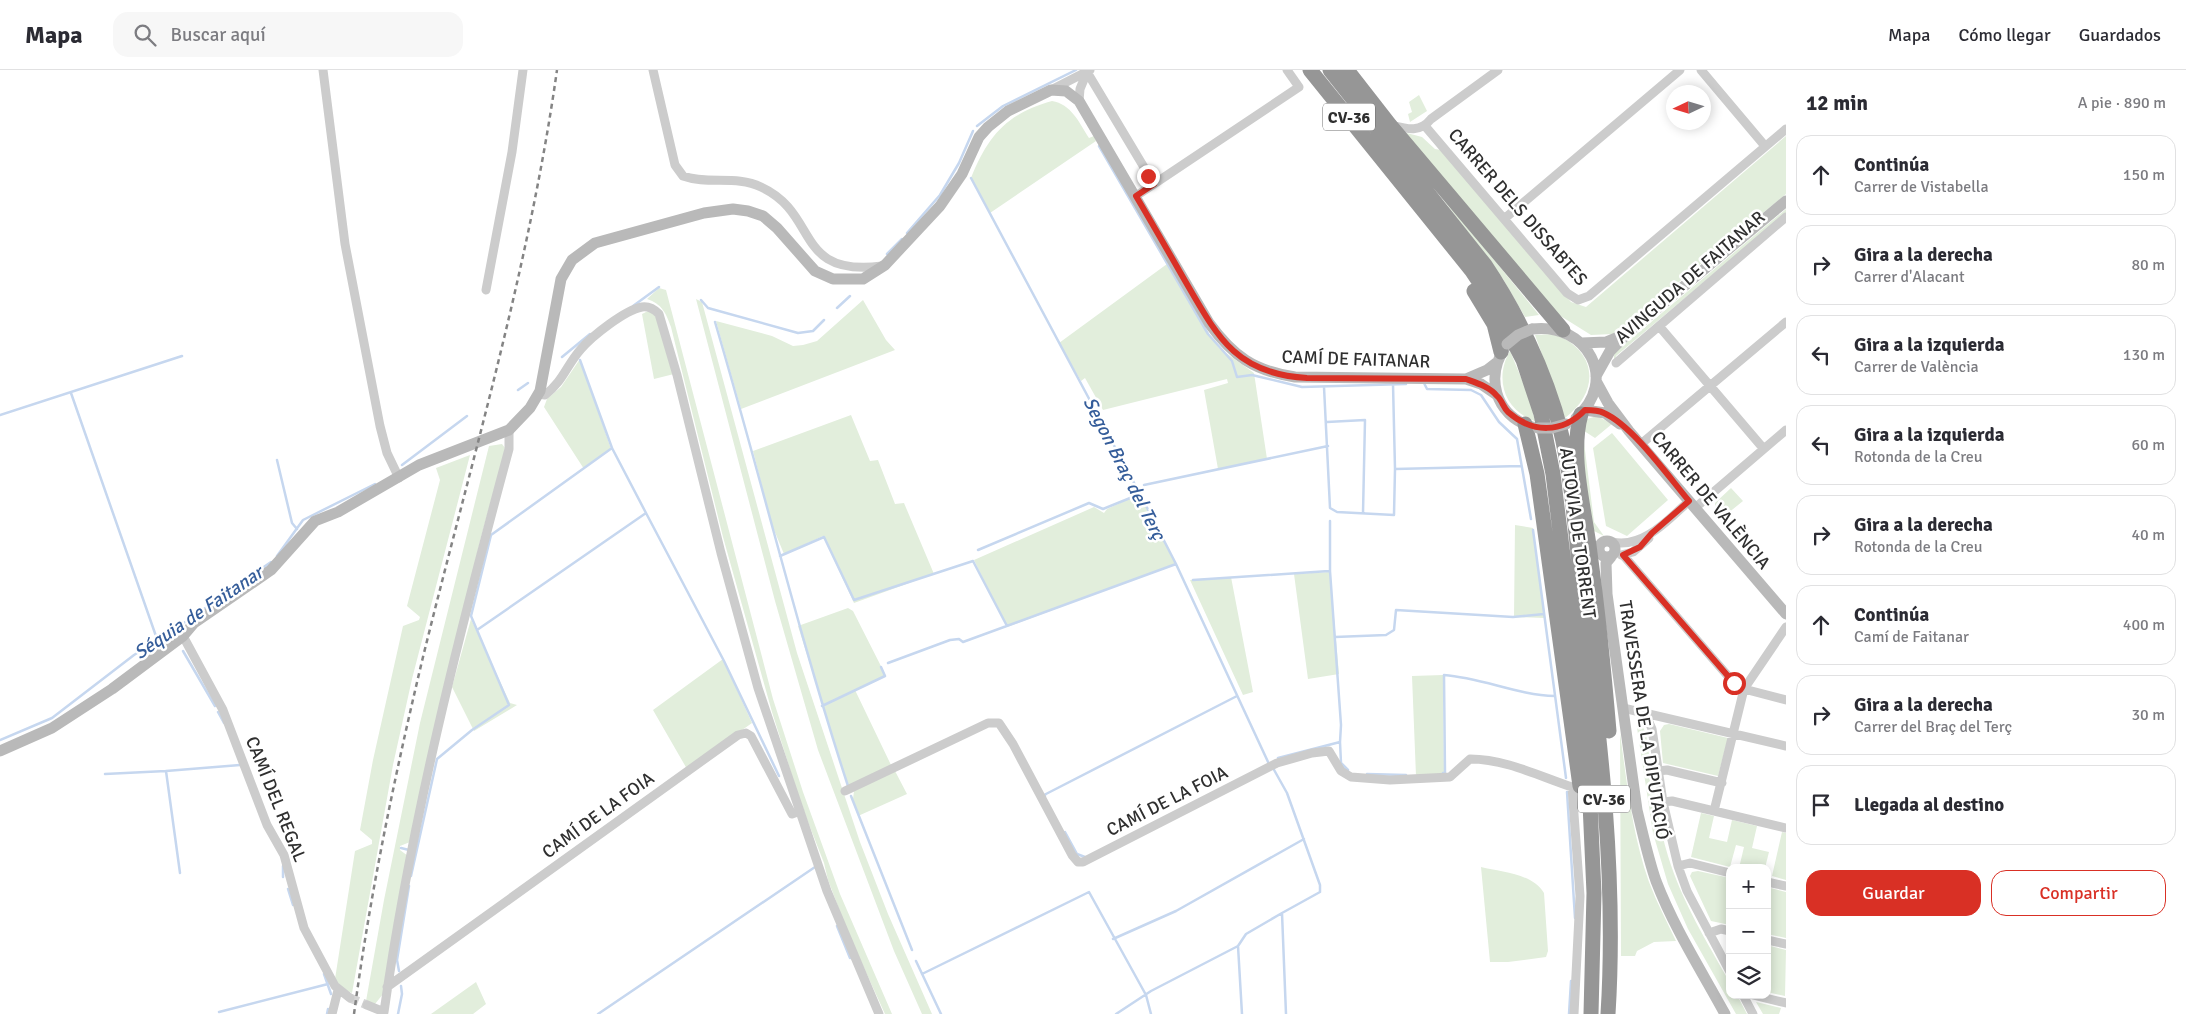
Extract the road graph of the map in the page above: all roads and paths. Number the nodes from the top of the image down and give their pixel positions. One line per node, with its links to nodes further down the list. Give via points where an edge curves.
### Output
1 (323, 70): 44 (street, via 345,244 380,426 387,453)
2 (523, 70): 24 (street, via 512,152)
3 (653, 70): 23 (street, via 675,165 683,176 739,180 762,187 788,206 819,253 828,260 852,266)
4 (1287, 70): 18 (street, via 1298,87)
5 (1309, 70): 30 (highway, via 1375,164 1465,277 1494,324); 75 (highway, AUTOVIA DE TORRENT / CV-36, via 1472,271 1494,304 1523,360 1541,414 1554,474 1588,759)
6 (1330, 70): 76 (highway, AUTOVIA DE TORRENT / CV-36, via 1485,264 1506,297 1535,356 1556,412 1567,471 1595,698)
7 (1498, 70): 15 (street)
8 (1680, 70): 22 (street)
9 (1701, 70): 17 (street)
10 (1089, 71): 12 (street); 13 (street, via 1080,89); 18 (street)
11 (1350, 71): 14 (highway)
12 (1052, 90): 13 (street, via 1066,91); 23 (street, via 1008,112 988,127 940,206)
13 (1079, 101): 19 (street, CAMÍ DE FAITANAR)
14 (1390, 125): 15 (street, via 1415,130); 27 (highway)
15 (1425, 126): 22 (street, CARRER DELS DISSABTES)
16 (1786, 129): 17 (street)
17 (1765, 146): 22 (street, CARRER DELS DISSABTES, via 1590,296 1578,300 1567,293)
18 (1154, 184): 19 (street)
19 (1136, 196): 32 (street, CAMÍ DE FAITANAR, via 1209,323 1229,348 1251,364 1271,373 1294,377)
20 (1786, 200): 28 (street, AVINGUDA DE FAITANAR)
21 (1786, 217): 26 (street, AVINGUDA DE FAITANAR)
22 (1504, 219)
23 (885, 265): 35 (street, via 863,279 833,279 815,271 762,216 733,209 704,213 595,243 572,260 561,279)
24 (486, 290)
25 (1786, 322): 34 (street)
26 (1659, 326): 31 (street, AVINGUDA DE FAITANAR); 34 (street)
27 (1563, 330): 29 (street); 30 (street, bridge, via 1532,329 1518,335)
28 (1629, 332): 29 (street, via 1606,342); 33 (street, via 1610,351)
29 (1582, 343): 33 (street, via 1592,358)
30 (1501, 353): 32 (street, CAMÍ DE FAITANAR, via 1487,370); 36 (street, via 1494,381)
31 (1616, 363)
32 (1466, 379): 36 (street, CAMÍ DE FAITANAR)
33 (1596, 379): 37 (street, via 1593,396); 41 (street, CARRER DE VALÈNCIA, via 1608,402)
34 (1711, 386): 42 (street); 43 (street)
35 (538, 394): 39 (street, via 530,408); 68 (street, via 545,395 558,384 580,350 610,325 635,309 653,308 659,314 678,375 758,688)
36 (1497, 395): 38 (street, via 1506,410)
37 (1583, 412): 38 (street, bridge, via 1566,424 1552,428); 41 (street, CARRER DE VALÈNCIA, via 1605,413); 46 (highway, via 1577,438)
38 (1531, 426): 75 (highway)
39 (509, 430): 44 (street, via 419,465); 82 (street, via 509,449 458,638 430,762)
40 (1786, 430): 43 (street)
41 (1630, 431): 42 (street, CARRER DE VALÈNCIA)
42 (1641, 444): 45 (street, CARRER DE VALÈNCIA)
43 (1763, 448): 45 (street)
44 (399, 478): 54 (street, via 315,521 271,570 194,623)
45 (1692, 505): 47 (street); 52 (street, CARRER DE VALÈNCIA)
46 (1587, 530): 48 (street, via 1596,538); 76 (highway, via 1611,755 1614,882)
47 (1652, 533): 48 (street, via 1629,543); 50 (street, via 1640,547)
48 (1609, 541): 49 (street, via 1602,542); 50 (street, via 1616,548)
49 (1599, 550): 50 (street, via 1603,556); 51 (street, TRAVESSERA DE LA DIPUTACIÓ)
50 (1616, 556): 51 (street, TRAVESSERA DE LA DIPUTACIÓ, via 1606,569); 55 (street, via 1729,678)
51 (1607, 594): 57 (street, TRAVESSERA DE LA DIPUTACIÓ)
52 (1786, 614)
53 (1786, 627): 55 (street)
54 (183, 636): 63 (street, via 96,700 42,733); 83 (street, CAMÍ DEL REGAL, via 223,710 267,825 284,855 304,928)
55 (1744, 689): 56 (street); 61 (street)
56 (1786, 700)
57 (1623, 708): 58 (street); 95 (street, TRAVESSERA DE LA DIPUTACIÓ, via 1637,810 1656,880 1675,923)
58 (1645, 713): 59 (street); 60 (street)
59 (1666, 718): 60 (street, via 1656,722); 61 (street)
60 (1652, 729): 64 (street)
61 (1734, 734): 62 (street); 65 (street)
62 (1786, 746)
63 (0, 751)
64 (1658, 771): 65 (street, via 1667,770); 67 (street)
65 (1722, 783): 69 (street)
66 (845, 791): 92 (street, CAMÍ DE LA FOIA, via 988,724 999,724 1013,744 1072,856 1078,862 1084,862 1277,763 1312,753 1329,751 1341,771 1351,777 1390,780 1450,777 1470,759 1486,759 1572,787 1580,896)
67 (1663, 802): 69 (street, via 1672,801); 71 (street)
68 (800, 810): 82 (street, CAMÍ DE LA FOIA, via 792,814 751,736 746,733 738,735); 91 (street, via 839,921)
69 (1714, 811): 70 (street)
70 (1786, 828)
71 (1678, 866): 72 (street, via 1690,863); 78 (street)
72 (1726, 872)
73 (1771, 883): 74 (street)
74 (1786, 886)
75 (1594, 892): 93 (highway, AUTOVIA DE TORRENT / CV-36)
76 (1611, 899): 94 (highway, AUTOVIA DE TORRENT / CV-36)
77 (1726, 930): 78 (street)
78 (1709, 933): 81 (street)
79 (1771, 941): 80 (street)
80 (1786, 944)
81 (1726, 965)
82 (387, 987): 89 (street)
83 (338, 990): 84 (street, CAMÍ DEL REGAL); 90 (street)
84 (350, 998)
85 (1748, 999): 96 (street)
86 (1764, 999): 87 (street)
87 (1786, 1003)
88 (367, 1005): 89 (street)
89 (384, 1013)
90 (332, 1014)
91 (879, 1014)
92 (1574, 1014)
93 (1591, 1014)
94 (1608, 1014)
95 (1725, 1014)
96 (1753, 1014)

